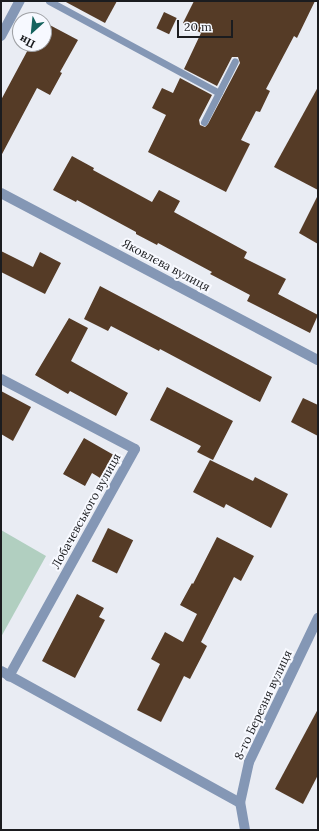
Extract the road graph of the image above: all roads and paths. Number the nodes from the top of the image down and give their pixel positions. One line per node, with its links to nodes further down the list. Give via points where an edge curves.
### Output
1 (20, 1): 3 (street)
2 (49, 1): 5 (lane)
3 (1, 36)
4 (235, 61): 5 (lane)
5 (219, 93): 6 (lane)
6 (204, 122)
7 (1, 193): 8 (street, Яковлєва вулиця)
8 (318, 360)
9 (1, 379): 11 (street, Лобачевського вулиця, via 135,449)
10 (318, 618): 12 (street, 8-го Березня вулиця, via 250,762)
11 (5, 674): 12 (street, Лобачевського вулиця)
12 (240, 803): 13 (street, 8-го Березня вулиця)
13 (245, 830)

